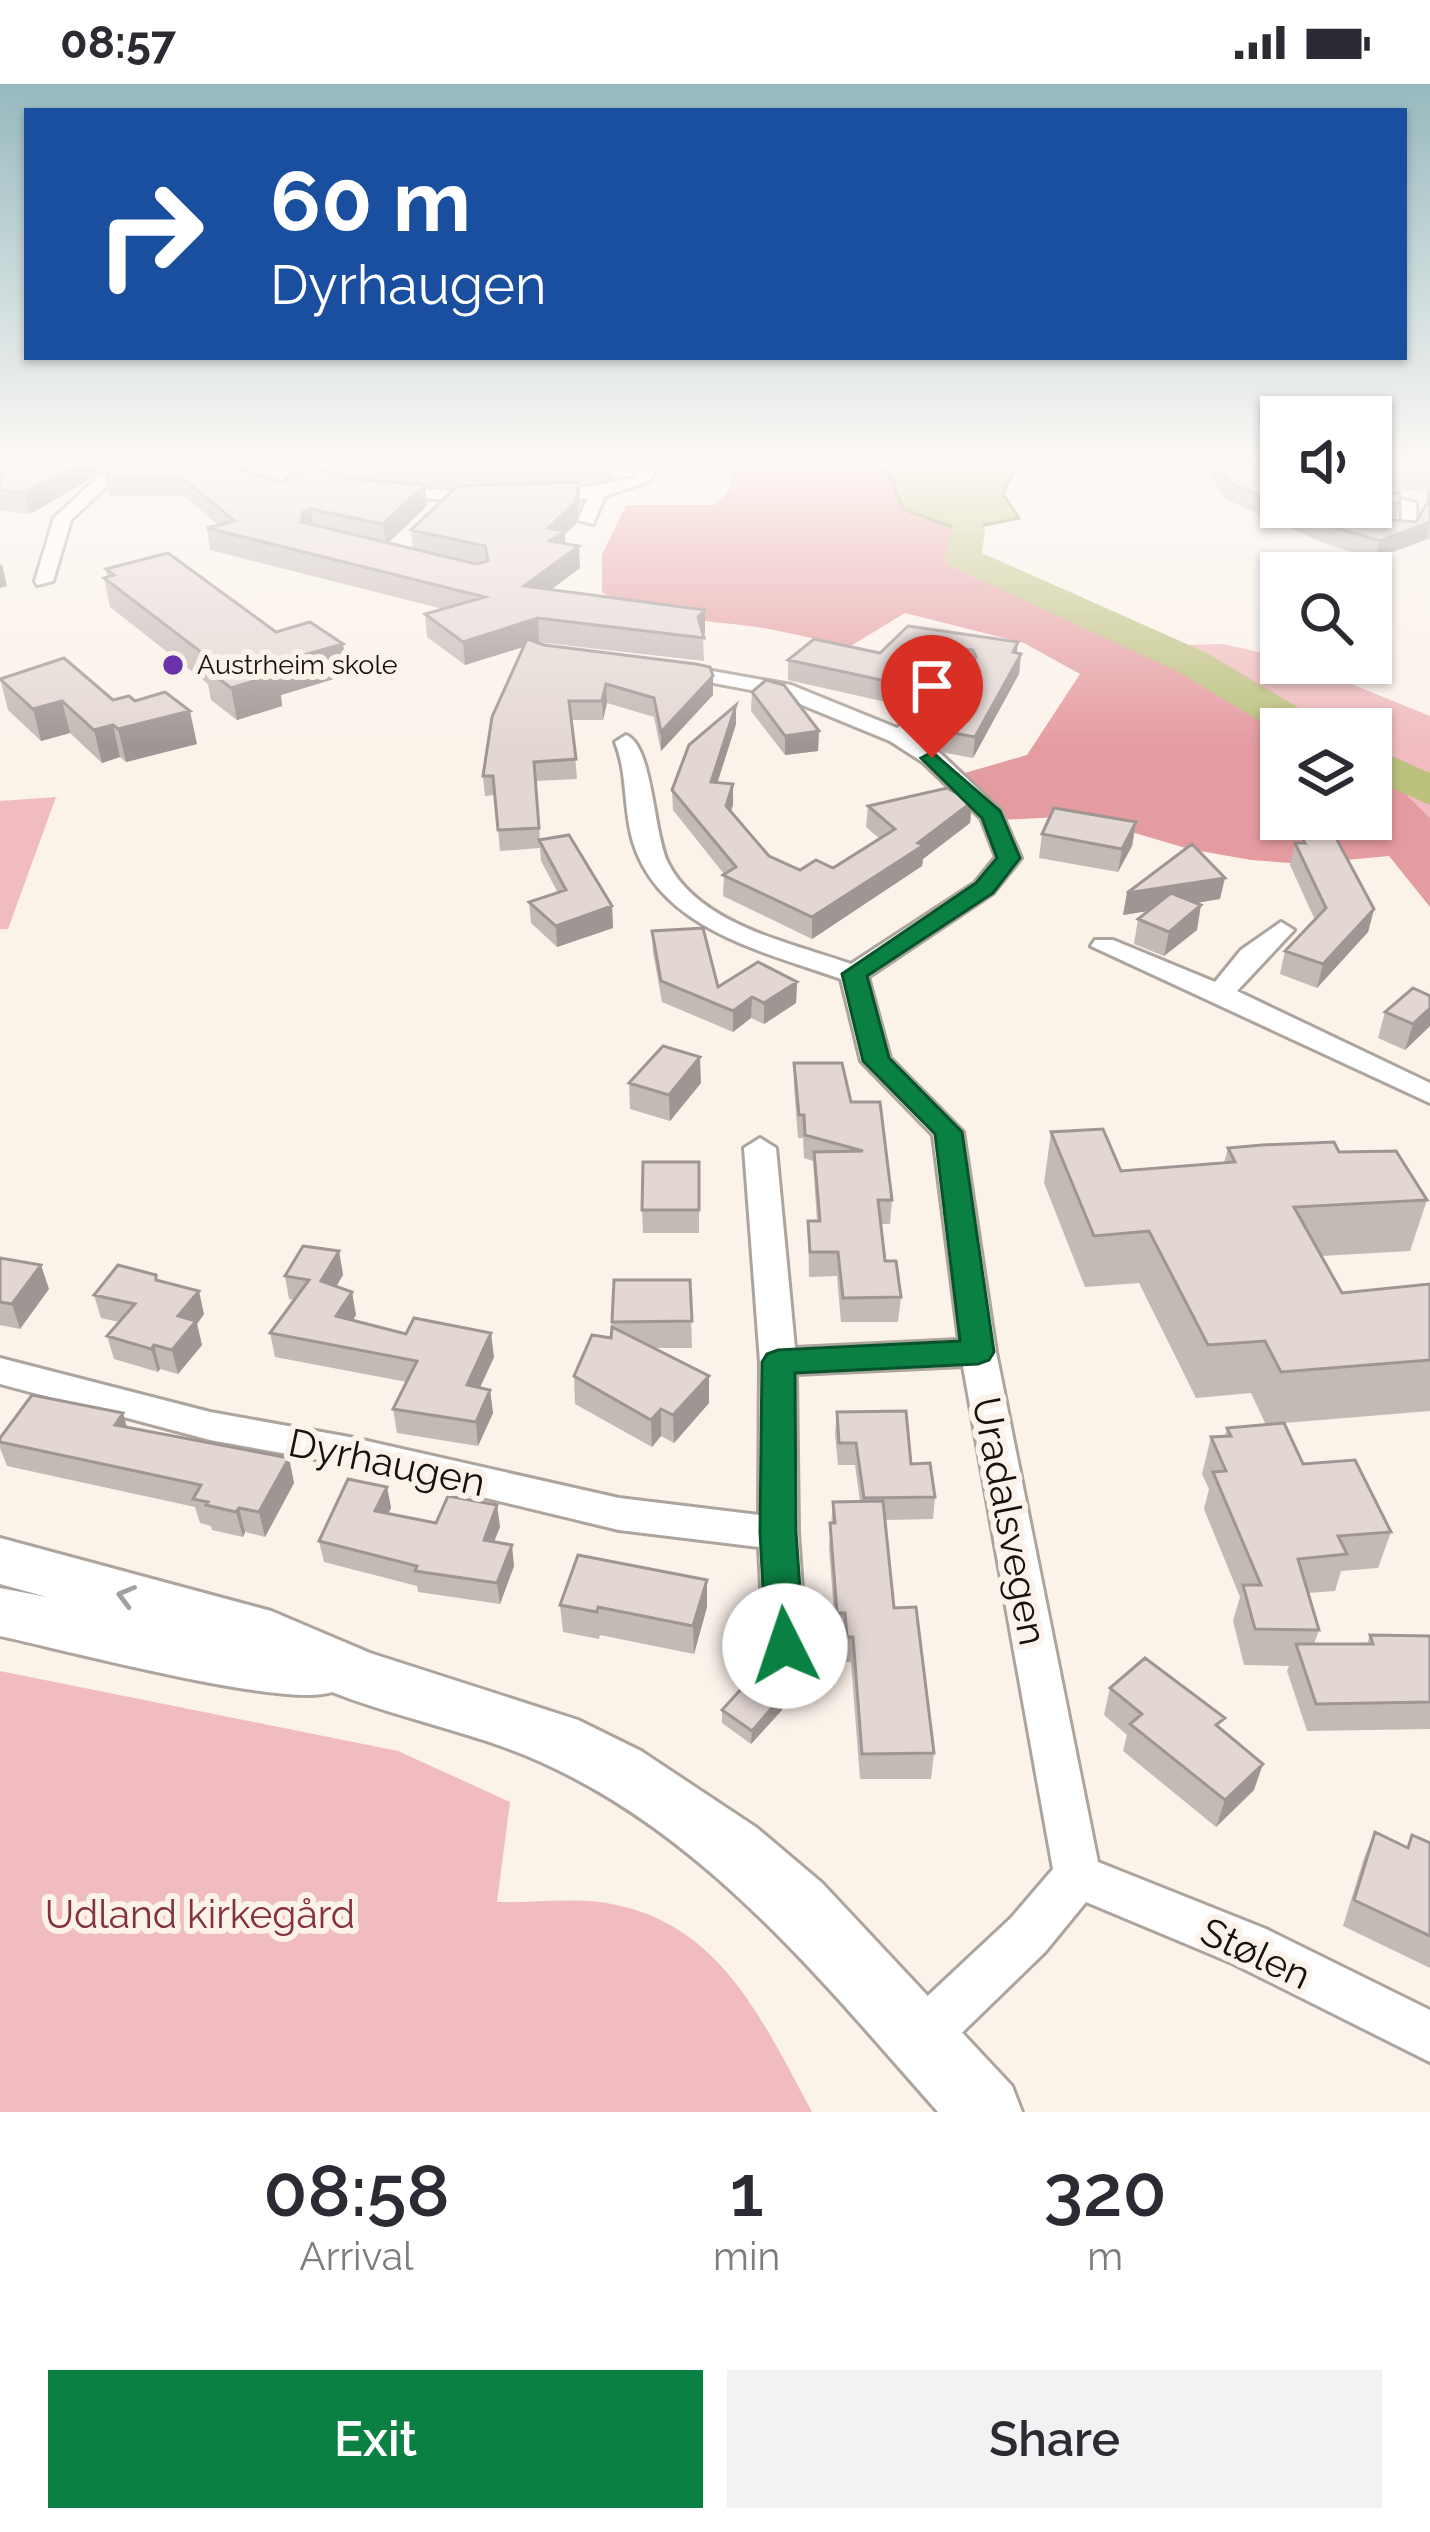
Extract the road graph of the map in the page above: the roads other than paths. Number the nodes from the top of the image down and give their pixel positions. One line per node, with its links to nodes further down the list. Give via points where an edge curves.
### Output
1 (51, 558): 2 (street)
2 (44, 581)
3 (643, 664): 5 (street, via 783,690)
4 (960, 674): 5 (street, via 927,719)
5 (898, 736): 9 (street, via 992,815 1009,858 984,888)
6 (626, 742): 9 (street, via 647,847 667,883 728,926)
7 (1281, 930): 10 (street)
8 (1105, 946): 10 (street)
9 (854, 974): 13 (street, Uradalsvegen, via 876,1061 948,1132)
10 (1220, 994): 11 (street)
11 (1430, 1094)
12 (760, 1148): 14 (street)
13 (978, 1352): 14 (street); 21 (street, Uradalsvegen)
14 (778, 1362): 16 (street)
15 (0, 1371): 16 (street, Dyrhaugen, via 210,1426 619,1514)
16 (778, 1532): 19 (street)
17 (0, 1562): 20 (main road, one-way to 17, via 271,1636)
18 (0, 1612): 20 (main road, via 258,1665)
19 (785, 1646)
20 (356, 1675): 22 (main road, via 556,1738 676,1806 799,1906)
21 (1078, 1876): 22 (street); 23 (street, Stølen, via 1249,1946)
22 (921, 2037): 24 (main road)
23 (1430, 2038)
24 (986, 2112)

